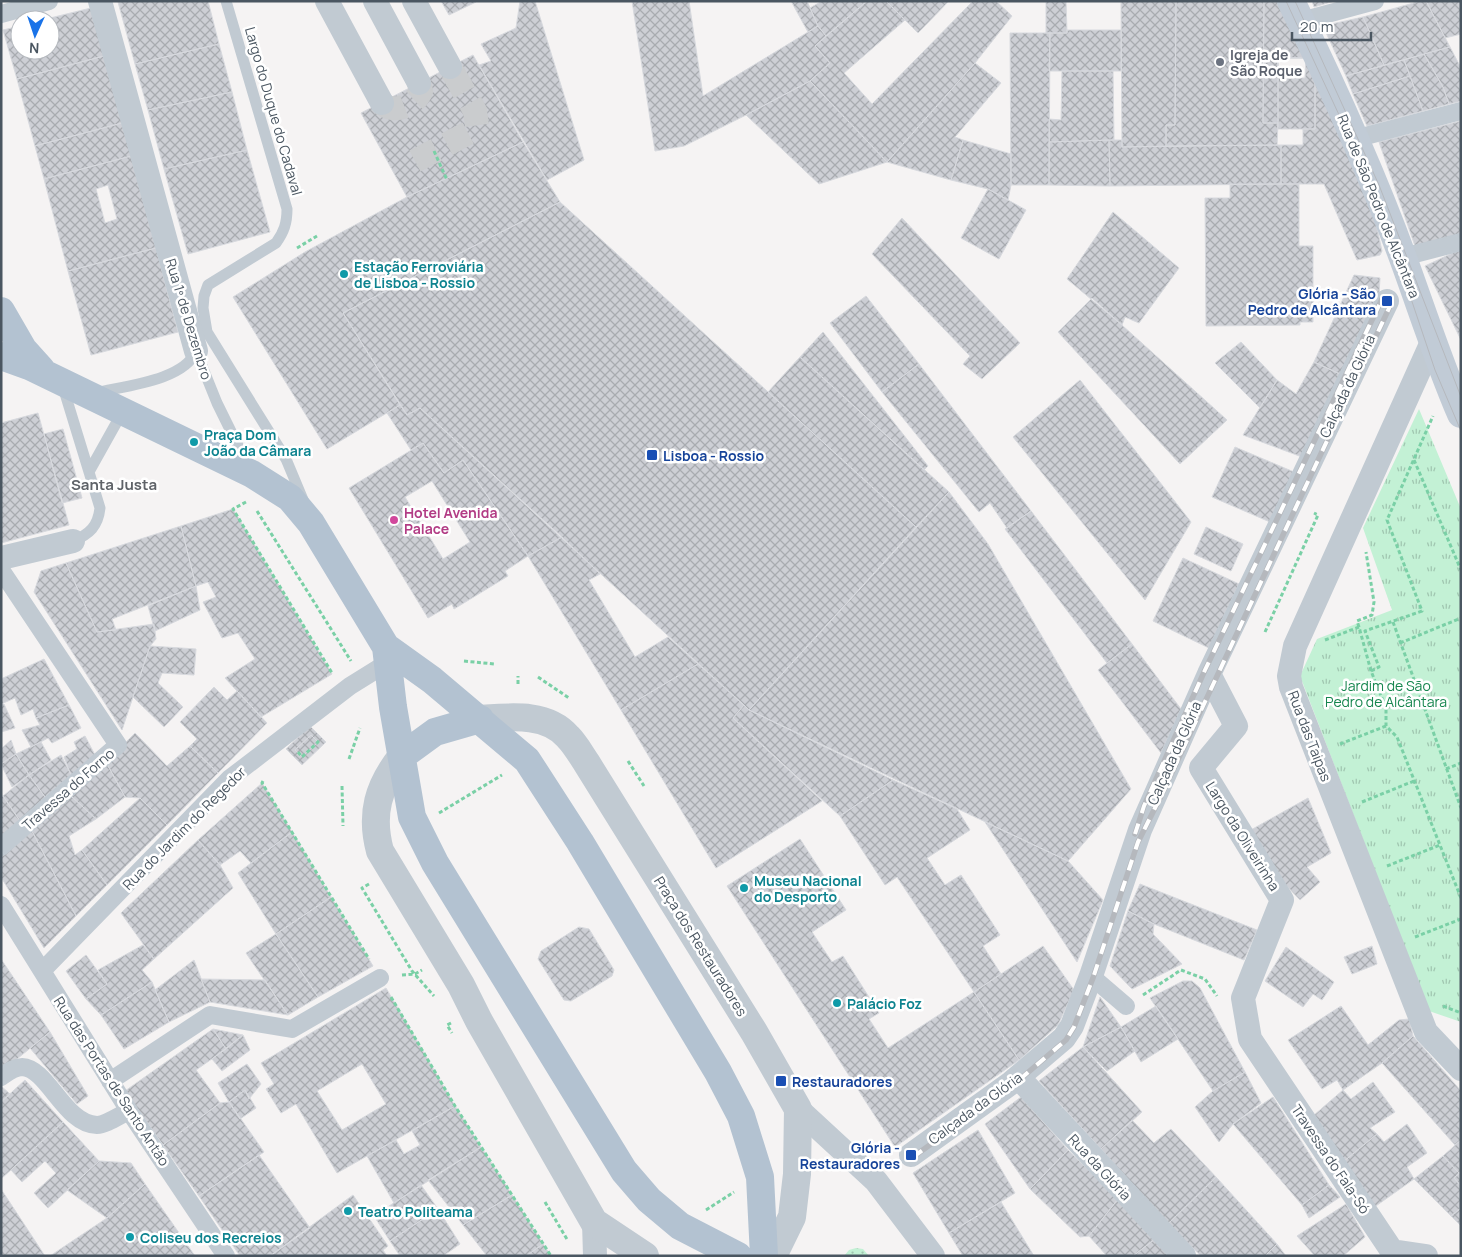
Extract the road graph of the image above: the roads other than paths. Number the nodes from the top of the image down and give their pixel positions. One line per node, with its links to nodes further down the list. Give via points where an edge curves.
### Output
1 (49, 1): 9 (street)
2 (100, 1): 20 (street, Rua 1º de Dezembro)
3 (226, 1): 20 (lane, Largo do Duque do Cadaval, via 287,209 287,222 276,243 206,288 203,308)
4 (328, 1): 12 (street)
5 (374, 1): 11 (street)
6 (414, 1): 10 (street)
7 (1375, 1): 8 (street)
8 (1296, 11): 14 (main road, Rua de São Pedro de Alcântara)
9 (1, 14)
10 (450, 67)
11 (419, 83)
12 (382, 103)
13 (1461, 111): 14 (street)
14 (1354, 139): 16 (main road, Rua de São Pedro de Alcântara)
15 (1461, 242): 16 (street)
16 (1403, 257): 19 (main road, Rua de São Pedro de Alcântara)
17 (1387, 301): 34 (street, Calçada da Glória)
18 (1, 311): 22 (main road, via 23,349)
19 (1432, 342): 23 (main road, Rua de São Pedro de Alcântara); 44 (street, Rua das Taipas, via 1295,646 1289,676 1426,1032)
20 (205, 348): 24 (lane, via 168,376); 28 (lane, Rua 1º de Dezembro, via 217,403); 29 (lane, via 286,459 298,482)
21 (1, 356): 22 (main road)
22 (55, 378): 24 (main road); 27 (lane)
23 (1454, 380): 26 (main road, Rua de São Pedro de Alcântara)
24 (88, 395): 25 (main road)
25 (123, 412): 27 (lane); 28 (main road)
26 (1448, 414)
27 (90, 470): 30 (lane, via 98,497 98,518 86,536)
28 (252, 474): 29 (main road, via 290,498)
29 (311, 522): 33 (main road)
30 (72, 541): 31 (street)
31 (1, 558)
32 (1, 570): 37 (street, Travessa do Forno, via 118,745)
33 (386, 655): 35 (main road); 36 (main road); 39 (street, Rua do Jardim do Regedor, via 229,779)
34 (1209, 674): 40 (street, Calçada da Glória, via 1140,830); 43 (street, Largo da Oliveirinha, via 1236,726 1201,768 1282,900 1243,998)
35 (480, 719): 36 (main road, Praça dos Restauradores, via 435,732); 48 (street, Praça dos Restauradores, via 544,720 567,735 726,986); 57 (main road, via 527,760 718,1072 741,1116 760,1177)
36 (402, 756): 51 (street, Praça dos Restauradores, via 387,774 378,800 374,827 380,851 461,984); 56 (main road, via 416,828 434,863 624,1171 649,1200 680,1226)
37 (1, 847)
38 (1, 904): 39 (street, Rua das Portas de Santo Antão)
39 (42, 971): 47 (street, Rua das Portas de Santo Antão)
40 (1091, 976): 42 (street); 46 (street, Calçada da Glória, via 1072,1026 1064,1038)
41 (380, 978): 47 (street, via 292,1029 210,1015)
42 (1126, 1006)
43 (1250, 1039): 52 (street, Travessa do Fala-Só)
44 (1461, 1069)
45 (1, 1077): 49 (street, via 22,1067 34,1072 74,1115 88,1123 99,1125)
46 (1018, 1078): 50 (street, Calçada da Glória); 60 (street, Rua da Glória)
47 (110, 1081): 49 (street, Rua das Portas de Santo Antão)
48 (798, 1109): 58 (street, via 797,1174 792,1217); 59 (street, via 876,1181)
49 (128, 1110): 53 (street, Rua das Portas de Santo Antão)
50 (911, 1155)
51 (594, 1222): 54 (street, Praça dos Restauradores); 55 (street)
52 (1393, 1253): 61 (street, Travessa do Fala-Só)
53 (226, 1256)
54 (595, 1256)
55 (644, 1256)
56 (738, 1256)
57 (764, 1256)
58 (773, 1256)
59 (933, 1256)
60 (1184, 1256)
61 (1426, 1256)

